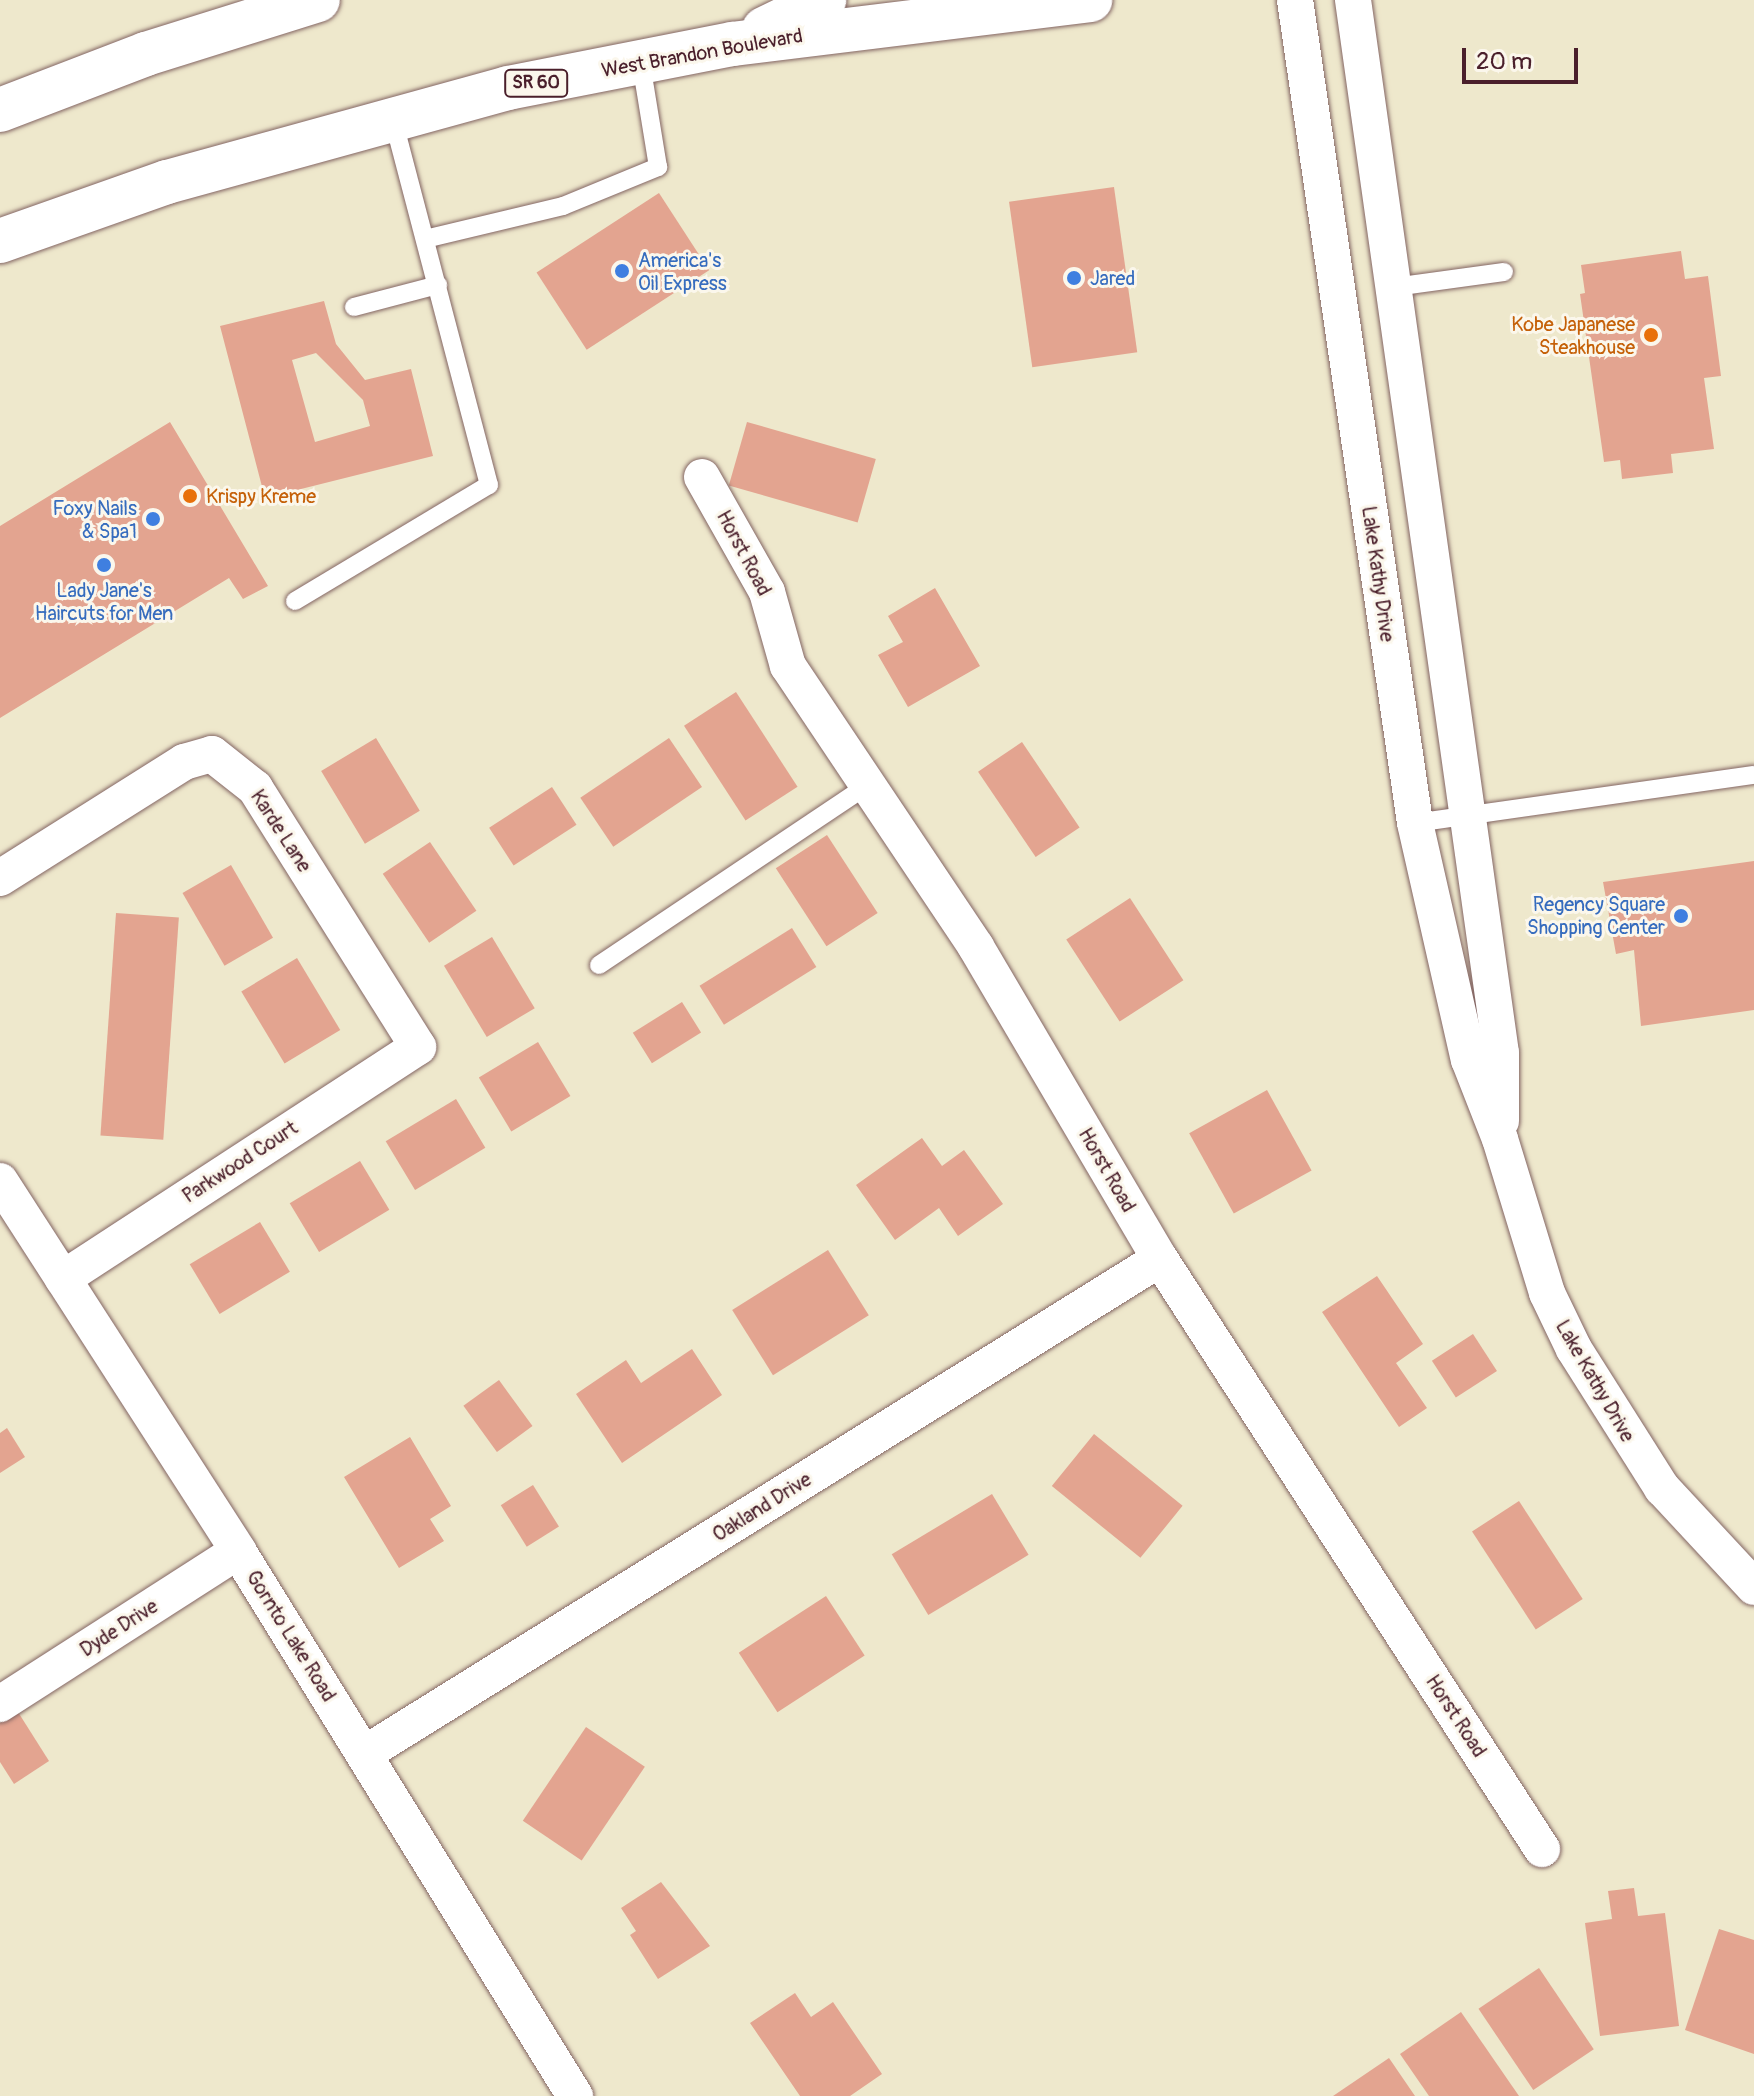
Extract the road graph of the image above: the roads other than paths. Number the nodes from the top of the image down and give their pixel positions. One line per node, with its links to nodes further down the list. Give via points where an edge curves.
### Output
1 (318, 0): 8 (highway, via 146,54)
2 (824, 0): 6 (highway)
3 (1090, 0): 6 (highway, West Brandon Boulevard / SR 60)
4 (1295, 0): 21 (street, Lake Kathy Drive)
5 (1353, 0): 14 (street, Lake Kathy Drive)
6 (733, 44): 7 (highway, West Brandon Boulevard / SR 60)
7 (641, 63): 9 (highway, West Brandon Boulevard / SR 60); 10 (lane, via 658,167 563,206)
8 (0, 110)
9 (393, 117): 10 (lane); 11 (highway, West Brandon Boulevard / SR 60, via 167,182)
10 (425, 239): 13 (lane)
11 (0, 241)
12 (1504, 272): 14 (lane)
13 (438, 285): 15 (lane); 17 (lane, via 489,485)
14 (1394, 287): 20 (street, Lake Kathy Drive)
15 (354, 307)
16 (702, 477): 19 (street, Horst Road, via 767,592 788,666)
17 (295, 601)
18 (1754, 775): 20 (lane)
19 (868, 785): 23 (lane); 27 (street, Horst Road, via 976,947)
20 (1469, 815): 21 (lane); 25 (street, Lake Kathy Drive, via 1501,1053)
21 (1415, 823): 25 (street, Lake Kathy Drive, via 1469,1060)
22 (0, 878): 24 (street, Karde Lane, via 184,762 212,754 255,788)
23 (599, 965)
24 (418, 1047): 28 (street, Parkwood Court)
25 (1500, 1139): 30 (street, Lake Kathy Drive, via 1547,1293 1599,1394 1662,1488)
26 (0, 1181): 28 (street, Gornto Lake Road)
27 (1160, 1259): 32 (street, Oakland Drive); 33 (street, Horst Road)
28 (63, 1278): 29 (street, Gornto Lake Road)
29 (238, 1551): 31 (street, Dyde Drive); 32 (street, Gornto Lake Road)
30 (1754, 1587)
31 (0, 1704)
32 (364, 1754): 34 (street, Gornto Lake Road)
33 (1542, 1849)
34 (575, 2096)

